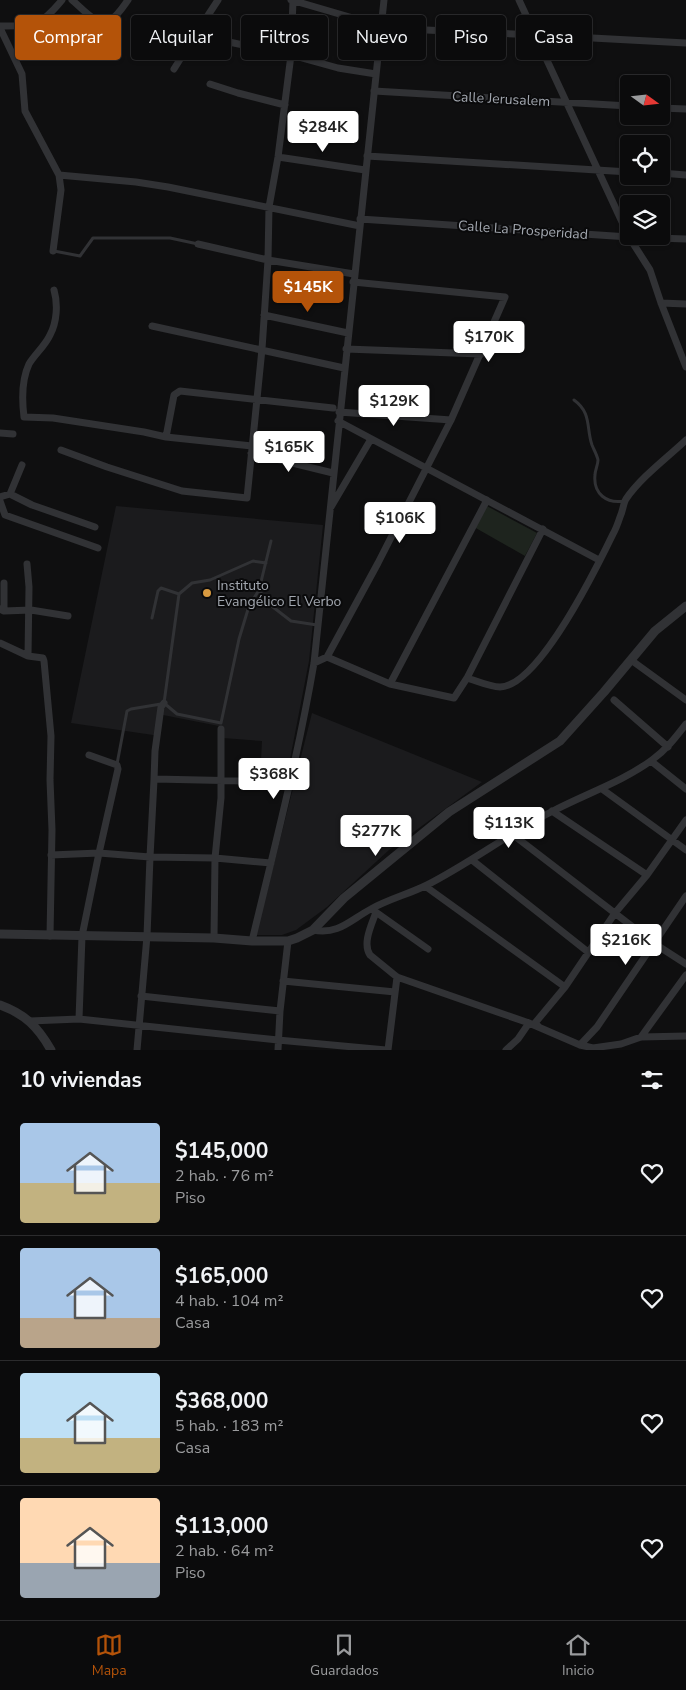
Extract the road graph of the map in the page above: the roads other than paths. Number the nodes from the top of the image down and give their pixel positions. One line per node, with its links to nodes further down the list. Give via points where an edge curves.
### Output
1 (62, 0): 13 (street, via 48,17 36,23)
2 (72, 0): 3 (street, via 96,20 109,22)
3 (128, 0)
4 (218, 0): 8 (street)
5 (292, 0): 9 (street); 10 (street)
6 (384, 0): 11 (street)
7 (519, 0): 12 (street)
8 (208, 15)
9 (292, 15)
10 (343, 15)
11 (382, 15)
12 (526, 15)
13 (0, 27): 39 (street, via 22,74 25,111)
14 (426, 30): 15 (street)
15 (516, 34)
16 (592, 38): 17 (street)
17 (686, 43)
18 (180, 60): 23 (street)
19 (290, 60): 28 (street)
20 (309, 60): 24 (street)
21 (378, 60): 24 (street)
22 (547, 60): 27 (street)
23 (174, 69)
24 (376, 74): 26 (street)
25 (210, 84): 28 (street)
26 (374, 91): 27 (street, Calle Jerusalem); 32 (street)
27 (566, 102): 29 (street, Calle Jerusalem); 35 (street)
28 (284, 105): 33 (street)
29 (620, 105)
30 (670, 108): 31 (street)
31 (686, 109)
32 (367, 156): 34 (street); 35 (street)
33 (278, 157): 34 (street); 40 (street)
34 (365, 170): 42 (street)
35 (597, 170): 36 (street); 41 (street)
36 (620, 171)
37 (670, 174): 38 (street)
38 (686, 175)
39 (59, 176): 40 (street, Calle La Prosperidad, via 136,182); 48 (street, via 60,207)
40 (269, 207): 42 (street, Calle La Prosperidad); 49 (street)
41 (620, 218)
42 (360, 222): 43 (street, Calle La Prosperidad); 50 (street)
43 (620, 236)
44 (670, 239): 45 (street, Calle La Prosperidad)
45 (686, 240)
46 (198, 244): 48 (lane, via 170,238 93,238 80,256); 49 (street)
47 (634, 245): 52 (street, via 650,270)
48 (54, 251)
49 (268, 260): 50 (street); 54 (street)
50 (354, 278): 56 (street); 59 (street, via 505,297)
51 (54, 290): 69 (street, via 56,316 50,335 29,364 24,384 24,417 53,418)
52 (661, 303): 53 (street); 60 (street)
53 (686, 304)
54 (264, 315): 56 (street); 57 (street)
55 (152, 326): 57 (street)
56 (348, 333): 58 (street)
57 (262, 349): 61 (street); 62 (street)
58 (346, 350): 59 (street); 61 (street)
59 (481, 354): 65 (street)
60 (686, 367)
61 (344, 368): 64 (street)
62 (257, 399): 64 (street); 69 (street, via 176,392); 72 (street)
63 (574, 400): 80 (lane, via 586,413 598,460 594,477 597,488 607,501)
64 (336, 410): 65 (street); 66 (street)
65 (451, 420): 75 (street)
66 (338, 422): 70 (street); 76 (street)
67 (0, 433): 68 (street)
68 (13, 434)
69 (166, 437): 72 (street)
70 (371, 439): 75 (street); 81 (street)
71 (686, 440): 80 (street)
72 (252, 449): 73 (street, via 246,498 182,491); 76 (street)
73 (61, 450)
74 (22, 465): 77 (street)
75 (426, 467): 79 (street); 100 (street)
76 (333, 473): 81 (street)
77 (10, 494): 78 (street); 82 (street)
78 (0, 499): 85 (street, via 5,515)
79 (487, 500): 83 (street); 104 (street)
80 (624, 501): 86 (street, via 621,516)
81 (330, 509): 97 (street)
82 (95, 528)
83 (543, 529): 86 (street); 103 (street)
84 (271, 542): 87 (lane)
85 (98, 548)
86 (599, 560): 103 (street, via 559,633 540,659 516,681 499,687)
87 (266, 563): 90 (lane); 91 (lane, via 253,561 210,580 192,583)
88 (27, 564): 94 (street)
89 (4, 583): 93 (street)
90 (259, 590): 97 (lane, via 291,621); 109 (lane, via 249,606 238,639)
91 (179, 594): 96 (lane, via 161,588); 107 (lane)
92 (686, 606): 101 (street, via 660,626)
93 (2, 610): 94 (street)
94 (28, 611): 95 (street); 99 (street)
95 (68, 616)
96 (152, 618)
97 (318, 625): 102 (street)
98 (0, 643): 99 (street)
99 (28, 656): 125 (street, via 43,658 44,661 51,736)
100 (327, 656): 102 (street); 104 (street)
101 (632, 660): 106 (street); 135 (street, via 560,741 449,812 344,898)
102 (314, 663): 116 (street)
103 (467, 678): 104 (street, via 456,697 452,698)
104 (390, 684)
105 (614, 700): 110 (street)
106 (686, 700)
107 (164, 703): 109 (lane, via 177,714); 113 (lane, via 127,712); 114 (street, via 156,740)
108 (686, 724): 110 (street)
109 (221, 726): 115 (street)
110 (668, 747): 112 (street)
111 (89, 755): 113 (street)
112 (651, 761): 117 (street); 118 (street)
113 (117, 765): 124 (street)
114 (154, 780): 115 (street); 126 (street)
115 (221, 780): 116 (street); 127 (street)
116 (290, 782): 129 (street)
117 (602, 789): 119 (street); 122 (street)
118 (686, 789)
119 (552, 811): 121 (street); 130 (street)
120 (686, 820): 122 (street)
121 (512, 834): 128 (street); 134 (street)
122 (672, 840): 123 (street); 130 (street)
123 (686, 850)
124 (99, 853): 125 (street); 126 (street); 138 (street)
125 (51, 854): 137 (street)
126 (150, 857): 127 (street); 139 (street)
127 (215, 858): 129 (street); 140 (street)
128 (472, 860): 131 (street); 145 (street)
129 (271, 863): 141 (street)
130 (647, 875): 134 (street)
131 (425, 886): 133 (street); 150 (street)
132 (686, 896): 143 (street)
133 (374, 910): 135 (street, via 335,930); 144 (street); 148 (street, via 367,951)
134 (615, 913): 143 (street); 145 (street)
135 (313, 930): 142 (street)
136 (0, 934): 137 (street)
137 (50, 936): 138 (street)
138 (82, 936): 139 (street); 155 (street)
139 (147, 936): 140 (street); 152 (street)
140 (214, 938): 141 (street)
141 (252, 941): 142 (street)
142 (288, 941): 149 (street)
143 (655, 944): 146 (street); 163 (street, via 597,1027)
144 (428, 949)
145 (588, 952): 150 (street)
146 (686, 964)
147 (686, 975): 161 (street)
148 (397, 977): 151 (street); 157 (street)
149 (283, 981): 151 (street); 154 (street)
150 (564, 987): 159 (street, via 535,1023)
151 (395, 992): 167 (street)
152 (141, 996): 154 (street); 158 (street)
153 (0, 1005): 156 (street)
154 (280, 1011): 162 (street)
155 (79, 1019): 156 (street); 158 (street)
156 (30, 1021): 164 (street)
157 (529, 1024): 159 (street); 168 (street)
158 (140, 1026): 162 (street); 165 (street)
159 (539, 1027): 163 (street)
160 (686, 1036): 161 (street)
161 (641, 1037): 163 (street, via 592,1048)
162 (278, 1040): 166 (street); 167 (street)
163 (580, 1045)
164 (51, 1050)
165 (137, 1050)
166 (278, 1050)
167 (387, 1050)
168 (506, 1050)

